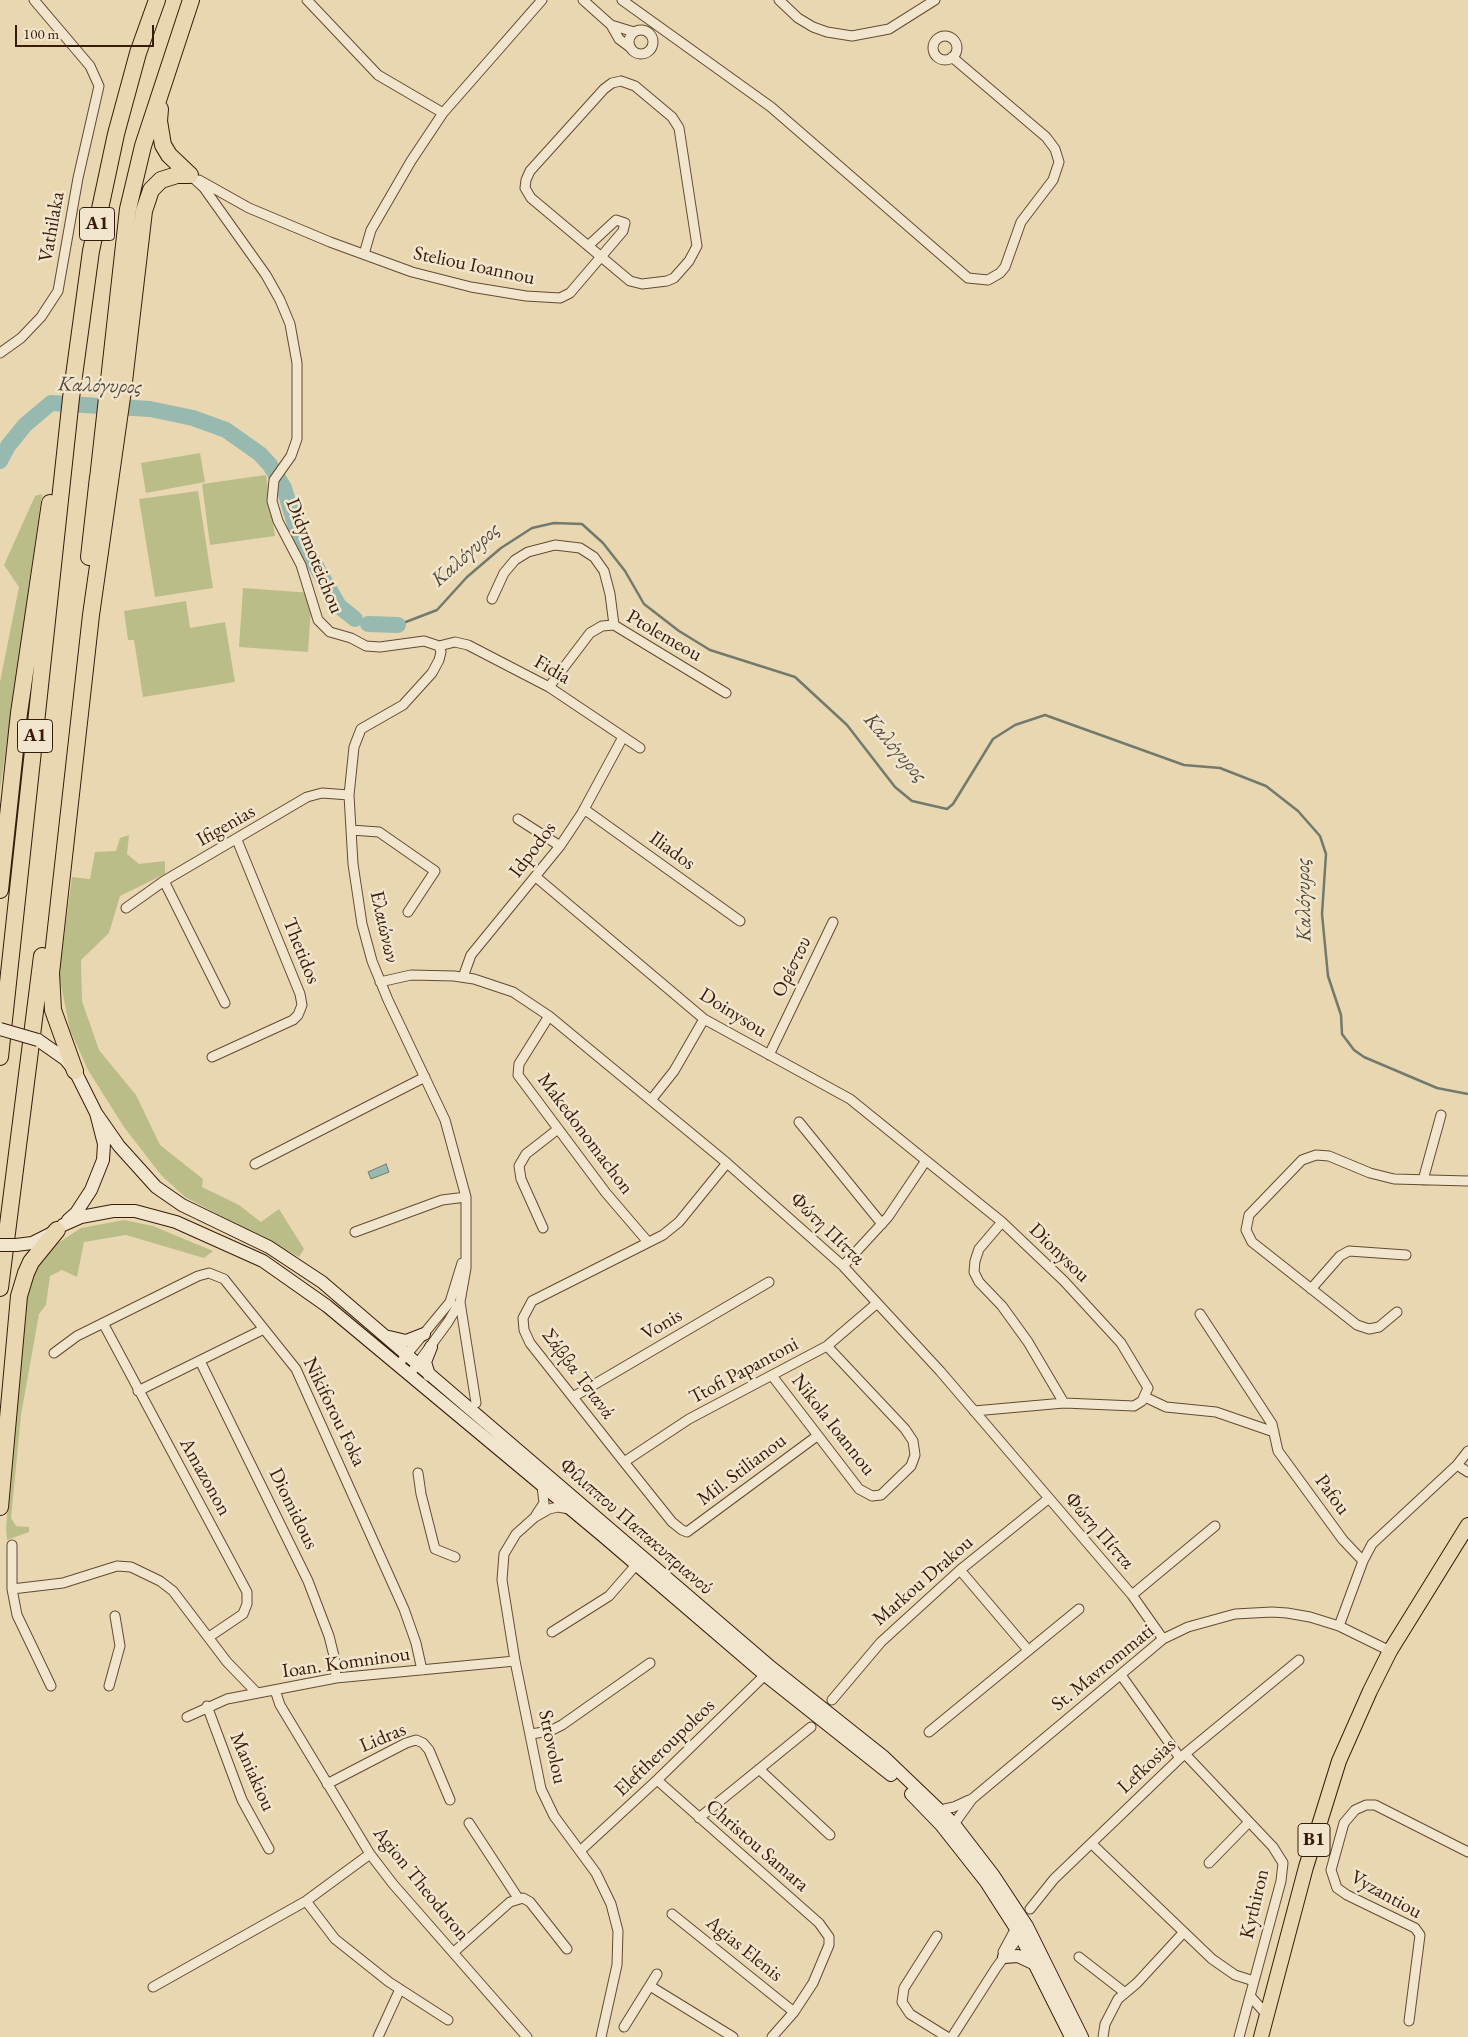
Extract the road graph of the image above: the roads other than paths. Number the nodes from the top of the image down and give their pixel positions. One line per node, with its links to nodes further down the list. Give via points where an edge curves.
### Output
1 (34, 0): 22 (street, Vathilaka, via 90,66 99,86 78,178 58,291 42,318)
2 (156, 0): 23 (highway, A1, via 116,134 91,251 66,397)
3 (191, 0): 16 (highway, A1)
4 (307, 0): 17 (street, via 378,75)
5 (542, 0): 17 (street)
6 (583, 0): 10 (street)
7 (622, 0): 11 (street)
8 (779, 0): 9 (street, via 798,18 814,27 852,36 889,29)
9 (935, 0)
10 (611, 25): 12 (street); 14 (street, via 619,39)
11 (656, 26): 13 (street); 15 (street, via 771,107 968,278 988,280 1005,267 1021,222 1057,170 1058,156 1046,138)
12 (634, 32): 13 (street, via 642,30); 14 (street, via 630,39)
13 (649, 33): 14 (street, via 653,40 650,50 639,54)
14 (631, 48)
15 (952, 58)
16 (162, 89): 18 (highway, via 159,121 163,146); 24 (highway, A1, via 143,146 128,209)
17 (443, 113): 20 (street, via 371,230)
18 (190, 175): 20 (street, Steliou Ioannou, via 249,208); 26 (highway, via 161,180 150,190 144,211); 28 (street, Didymoteichou, via 204,188 262,269 290,324 297,363 297,439 291,456 276,477 272,492 275,511 301,565 316,614 326,630 366,646 424,641)
19 (588, 246): 21 (street); 21 (street, Steliou Ioannou, via 616,220 624,221 624,230); 21 (street, via 531,198 526,192 526,180 604,88 612,83 626,82 672,116 679,128 697,246 678,274 664,282 632,282)
20 (364, 254): 21 (street, Steliou Ioannou, via 441,280 552,299 570,294)
21 (602, 257)
22 (0, 353)
23 (59, 469): 41 (highway, via 19,712); 53 (highway, A1)
24 (98, 475): 26 (highway); 79 (highway, A1)
25 (492, 599): 27 (street, via 504,573 533,549 555,545 580,548 594,557 604,571)
26 (91, 615): 55 (highway, via 51,972 53,1010)
27 (614, 625): 29 (street, Ptolemeou, via 590,632); 30 (street, Ptolemeou)
28 (440, 646): 29 (street, Fidia, via 455,642 468,644); 33 (street, Ελαιώνων, via 439,660 432,673 403,705 361,729 354,746)
29 (549, 687): 31 (street, Fidia)
30 (726, 693)
31 (623, 737): 32 (street, Fidia); 34 (street, Idpodos)
32 (640, 748)
33 (349, 795): 36 (street, Ελαιώνων); 37 (street, Ifigenias, via 322,793 307,797)
34 (584, 809): 38 (street, Idpodos); 44 (street, Iliados)
35 (518, 819): 38 (street)
36 (351, 830): 43 (street, via 379,832 434,871); 47 (street, Ελαιώνων, via 362,924)
37 (237, 840): 40 (street, Ifigenias); 54 (street, Thetidos, via 302,1005 292,1020)
38 (560, 846): 39 (street, Idpodos)
39 (536, 877): 46 (street, Idpodos, via 471,955); 50 (street, Doinysou)
40 (164, 881): 42 (street, Ifigenias); 48 (street)
41 (0, 890)
42 (126, 908)
43 (408, 912)
44 (740, 921)
45 (833, 922): 52 (street, Ορέστου)
46 (463, 977): 47 (street, Φώτη Πίττα, via 411,975); 49 (street, Φώτη Πίττα, via 513,992)
47 (380, 982): 56 (street, Ελαιώνων)
48 (225, 1003)
49 (549, 1016): 57 (street, Φώτη Πίττα); 61 (street, Makedonomachon, via 517,1070)
50 (704, 1019): 52 (street, Doinysou); 57 (street, via 674,1071)
51 (0, 1029): 55 (main road, bridge, via 38,1040 65,1059)
52 (769, 1056): 62 (street, Doinysou, via 850,1099)
53 (0, 1057)
54 (212, 1057)
55 (75, 1071): 58 (main road)
56 (424, 1077): 64 (street); 67 (street, Ελαιώνων, via 445,1120)
57 (651, 1100): 63 (street, Φώτη Πίττα)
58 (96, 1113): 70 (main road, via 104,1144 98,1175 76,1213); 88 (main road, Φίλιππου Παπακυπριανού, via 119,1146 156,1187 182,1205 269,1247 322,1282)
59 (1441, 1115): 65 (street)
60 (799, 1122): 69 (street)
61 (558, 1129): 71 (street, via 526,1154 519,1166 521,1179); 74 (street, Makedonomachon)
62 (925, 1162): 68 (street, Dionysou); 69 (street)
63 (727, 1163): 74 (street, Σάββα Τσιανά, via 680,1222); 77 (street, Φώτη Πίττα)
64 (255, 1164)
65 (1423, 1180): 66 (street); 80 (street, via 1383,1177 1324,1155 1302,1160 1252,1211 1245,1225 1252,1242)
66 (1468, 1181)
67 (466, 1196): 72 (street, via 442,1200); 73 (street, Ελαιώνων)
68 (1002, 1222): 99 (street, Dionysou, via 1121,1342 1148,1388); 100 (street, via 980,1249 974,1272 1028,1342)
69 (882, 1224): 77 (street)
70 (60, 1227): 75 (main road, bridge, via 32,1243); 92 (main road, Φίλιππου Παπακυπριανού, via 81,1217 124,1211 151,1214 176,1222 263,1261); 112 (highway, via 31,1262 22,1282)
71 (543, 1228)
72 (355, 1232)
73 (468, 1239): 81 (street, Ελαιώνων); 87 (street, Ελαιώνων, via 450,1302)
74 (648, 1242): 98 (street, Σάββα Τσιανά, via 536,1299 524,1312 523,1324 530,1343)
75 (0, 1245)
76 (1406, 1254): 80 (street, via 1349,1251 1340,1256)
77 (843, 1266): 82 (street, Φώτη Πίττα)
78 (768, 1282): 98 (street, Vonis)
79 (0, 1288)
80 (1311, 1289): 83 (street, via 1365,1328 1382,1326)
81 (460, 1302): 89 (street, Ελαιώνων); 101 (street)
82 (876, 1304): 90 (street, Ttofi Papantoni); 102 (street, Φώτη Πίττα)
83 (1396, 1312)
84 (1200, 1314): 103 (street, Pafou, via 1264,1410)
85 (103, 1323): 86 (street, Nikiforou Foka, via 209,1273 227,1282); 91 (street, Nikiforou Foka); 97 (street, Amazonon)
86 (264, 1329): 93 (street); 136 (street, Nikiforou Foka, via 292,1362 305,1387 404,1609)
87 (424, 1334): 88 (main road, via 406,1341); 92 (street, Ελαιώνων)
88 (384, 1335): 92 (main road, Φίλιππου Παπακυπριανού)
89 (431, 1346): 94 (street, Ελαιώνων); 95 (main road, via 425,1362)
90 (827, 1346): 96 (street, Ttofi Papantoni); 104 (street, Nikola Ioannou, via 905,1429 914,1445 914,1458 906,1472 881,1495 866,1494)
91 (54, 1353)
92 (402, 1360): 94 (main road, Φίλιππου Παπακυπριανού)
93 (200, 1361): 97 (street); 139 (street, Diomidous, via 308,1581 329,1636)
94 (414, 1369): 95 (main road, Φίλιππου Παπακυπριανού); 110 (main road, Φίλιππου Παπακυπριανού)
95 (430, 1376): 137 (main road, Φίλιππου Παπακυπριανού)
96 (773, 1377): 104 (street, Nikola Ioannou); 106 (street, Ttofi Papantoni, via 689,1419)
97 (138, 1391): 129 (street, Amazonon, via 247,1592 243,1614)
98 (572, 1397): 106 (street, Σάββα Τσιανά)
99 (1145, 1397): 100 (street, via 1128,1407); 103 (street, via 1166,1407 1216,1412)
100 (1064, 1402): 102 (street)
101 (476, 1403)
102 (974, 1411): 111 (street, Φώτη Πίττα)
103 (1274, 1432): 120 (street, Pafou, via 1278,1451 1343,1540)
104 (817, 1436): 117 (street, Mil. Stilianou)
105 (1468, 1451): 107 (street)
106 (624, 1462): 117 (street, Σάββα Τσιανά, via 672,1522)
107 (1457, 1465): 108 (street); 120 (street, via 1372,1544)
108 (1468, 1472)
109 (418, 1474): 119 (street, via 434,1549)
110 (542, 1484): 113 (main road, Φίλιππου Παπακυπριανού); 114 (street, Strovolou, via 544,1503)
111 (1048, 1499): 122 (street, Markou Drakou); 124 (street, Φώτη Πίττα)
112 (0, 1507)
113 (572, 1510): 114 (street, Strovolou, via 554,1507); 121 (main road, Φίλιππου Παπακυπριανού)
114 (535, 1517): 134 (street, Strovolou, via 512,1539 502,1562)
115 (1468, 1525): 132 (main road, B1)
116 (1215, 1526): 124 (street)
117 (687, 1532)
118 (12, 1545): 123 (street)
119 (455, 1557)
120 (1363, 1561): 127 (street)
121 (636, 1565): 128 (street, via 609,1596); 137 (main road, Φίλιππου Παπακυπριανού)
122 (960, 1570): 131 (street); 144 (street, Markou Drakou, via 881,1642)
123 (12, 1589): 129 (street, via 64,1583 126,1566 167,1585 180,1597); 140 (street, via 17,1615)
124 (1132, 1595): 130 (street, Φώτη Πίττα)
125 (1079, 1609): 131 (street)
126 (115, 1616): 141 (street, via 120,1646)
127 (1339, 1626): 130 (street, St. Mavrommati, via 1294,1614 1255,1612 1204,1621); 132 (street, St. Mavrommati)
128 (552, 1632)
129 (209, 1637): 143 (street)
130 (1163, 1639): 138 (street, St. Mavrommati)
131 (1028, 1650): 148 (street)
132 (1390, 1651): 188 (main road, B1, via 1331,1783)
133 (1299, 1660): 150 (street, Lefkosias)
134 (515, 1661): 136 (street, Ioan. Komninou); 149 (street, Strovolou)
135 (650, 1663): 149 (street, via 562,1725 550,1731)
136 (422, 1670): 139 (street, Ioan. Komninou)
137 (768, 1672): 152 (street, Eleftheroupoleos); 156 (main road, Φίλιππου Παπακυπριανού, via 880,1753); 171 (main road, Φίλιππου Παπακυπριανού, via 923,1805)
138 (1121, 1675): 150 (street, Kythiron); 154 (street, St. Mavrommati)
139 (336, 1678): 142 (street, Ioan. Komninou)
140 (52, 1686)
141 (109, 1686)
142 (275, 1690): 143 (street, Ioan. Komninou); 153 (street, Agion Theodoron, via 280,1705)
143 (256, 1693): 145 (street, Ioan. Komninou)
144 (832, 1700)
145 (207, 1706): 146 (street, Ioan. Komninou); 163 (street, Maniakiou, via 242,1800)
146 (187, 1717)
147 (811, 1726): 151 (street)
148 (929, 1732)
149 (530, 1734): 164 (street, Strovolou, via 541,1789 554,1816)
150 (1183, 1756): 158 (street, Kythiron); 162 (street, Lefkosias)
151 (759, 1769): 157 (street); 161 (street)
152 (657, 1780): 157 (street, Christou Samara); 164 (street, Eleftheroupoleos)
153 (327, 1784): 155 (street, Lidras, via 416,1740 429,1750); 166 (street, Agion Theodoron)
154 (972, 1799): 156 (street, St. Mavrommati); 160 (street, St. Mavrommati)
155 (450, 1800)
156 (940, 1810): 160 (main road, Φίλιππου Παπακυπριανού)
157 (698, 1818): 187 (street, Christou Samara, via 827,1932 830,1940 813,1983)
158 (1249, 1822): 167 (street); 181 (street, Kythiron, via 1280,1855 1283,1871)
159 (469, 1823): 168 (street)
160 (954, 1824): 171 (main road, Φίλιππου Παπακυπριανού, via 994,1876)
161 (830, 1835)
162 (1092, 1844): 171 (street, Lefkosias, via 1054,1879); 172 (street)
163 (269, 1849)
164 (580, 1851): 194 (street, Strovolou, via 604,1889 618,1931 617,1965)
165 (1468, 1852): 190 (street, Vyzantiou, via 1375,1805 1358,1808 1344,1823 1331,1870 1337,1888 1347,1896 1415,1928 1420,1935)
166 (370, 1854): 169 (street); 175 (street, Agion Theodoron)
167 (1209, 1863)
168 (518, 1898): 174 (street, via 530,1902); 175 (street)
169 (306, 1901): 183 (street); 184 (street, via 335,1939)
170 (672, 1914): 187 (street, Agias Elenis)
171 (1023, 1923): 177 (street, Lefkosias); 178 (main road, Φίλιππου Παπακυπριανού); 179 (street, Lefkosias); 200 (main road, Φίλιππου Παπακυπριανού)
172 (1183, 1933): 181 (street, via 1228,1971); 185 (street, via 1137,1983)
173 (937, 1936): 197 (street, via 904,1988 902,2002 910,2014)
174 (567, 1949)
175 (454, 1952): 193 (street, Agion Theodoron)
176 (1079, 1956): 185 (street)
177 (1004, 1957): 178 (main road, via 1018,1956); 179 (street, Lefkosias)
178 (1035, 1964): 199 (main road, Φίλιππου Παπακυπριανού)
179 (996, 1968): 198 (street, Lefkosias)
180 (657, 1974): 182 (street)
181 (1254, 1981): 186 (street, Kythiron)
182 (650, 1986): 191 (street); 195 (street)
183 (153, 1987)
184 (400, 1989): 189 (street); 192 (street)
185 (1124, 1992): 201 (street, via 1108,2016)
186 (1251, 1997): 188 (street); 202 (street, Kythiron)
187 (794, 2012): 196 (street)
188 (1267, 2015): 203 (main road, B1)
189 (448, 2020)
190 (1409, 2021)
191 (624, 2027)
192 (378, 2037)
193 (527, 2037)
194 (601, 2037)
195 (733, 2037)
196 (772, 2037)
197 (947, 2037)
198 (952, 2037)
199 (1071, 2037)
200 (1082, 2037)
201 (1104, 2037)
202 (1239, 2037)
203 (1261, 2037)

